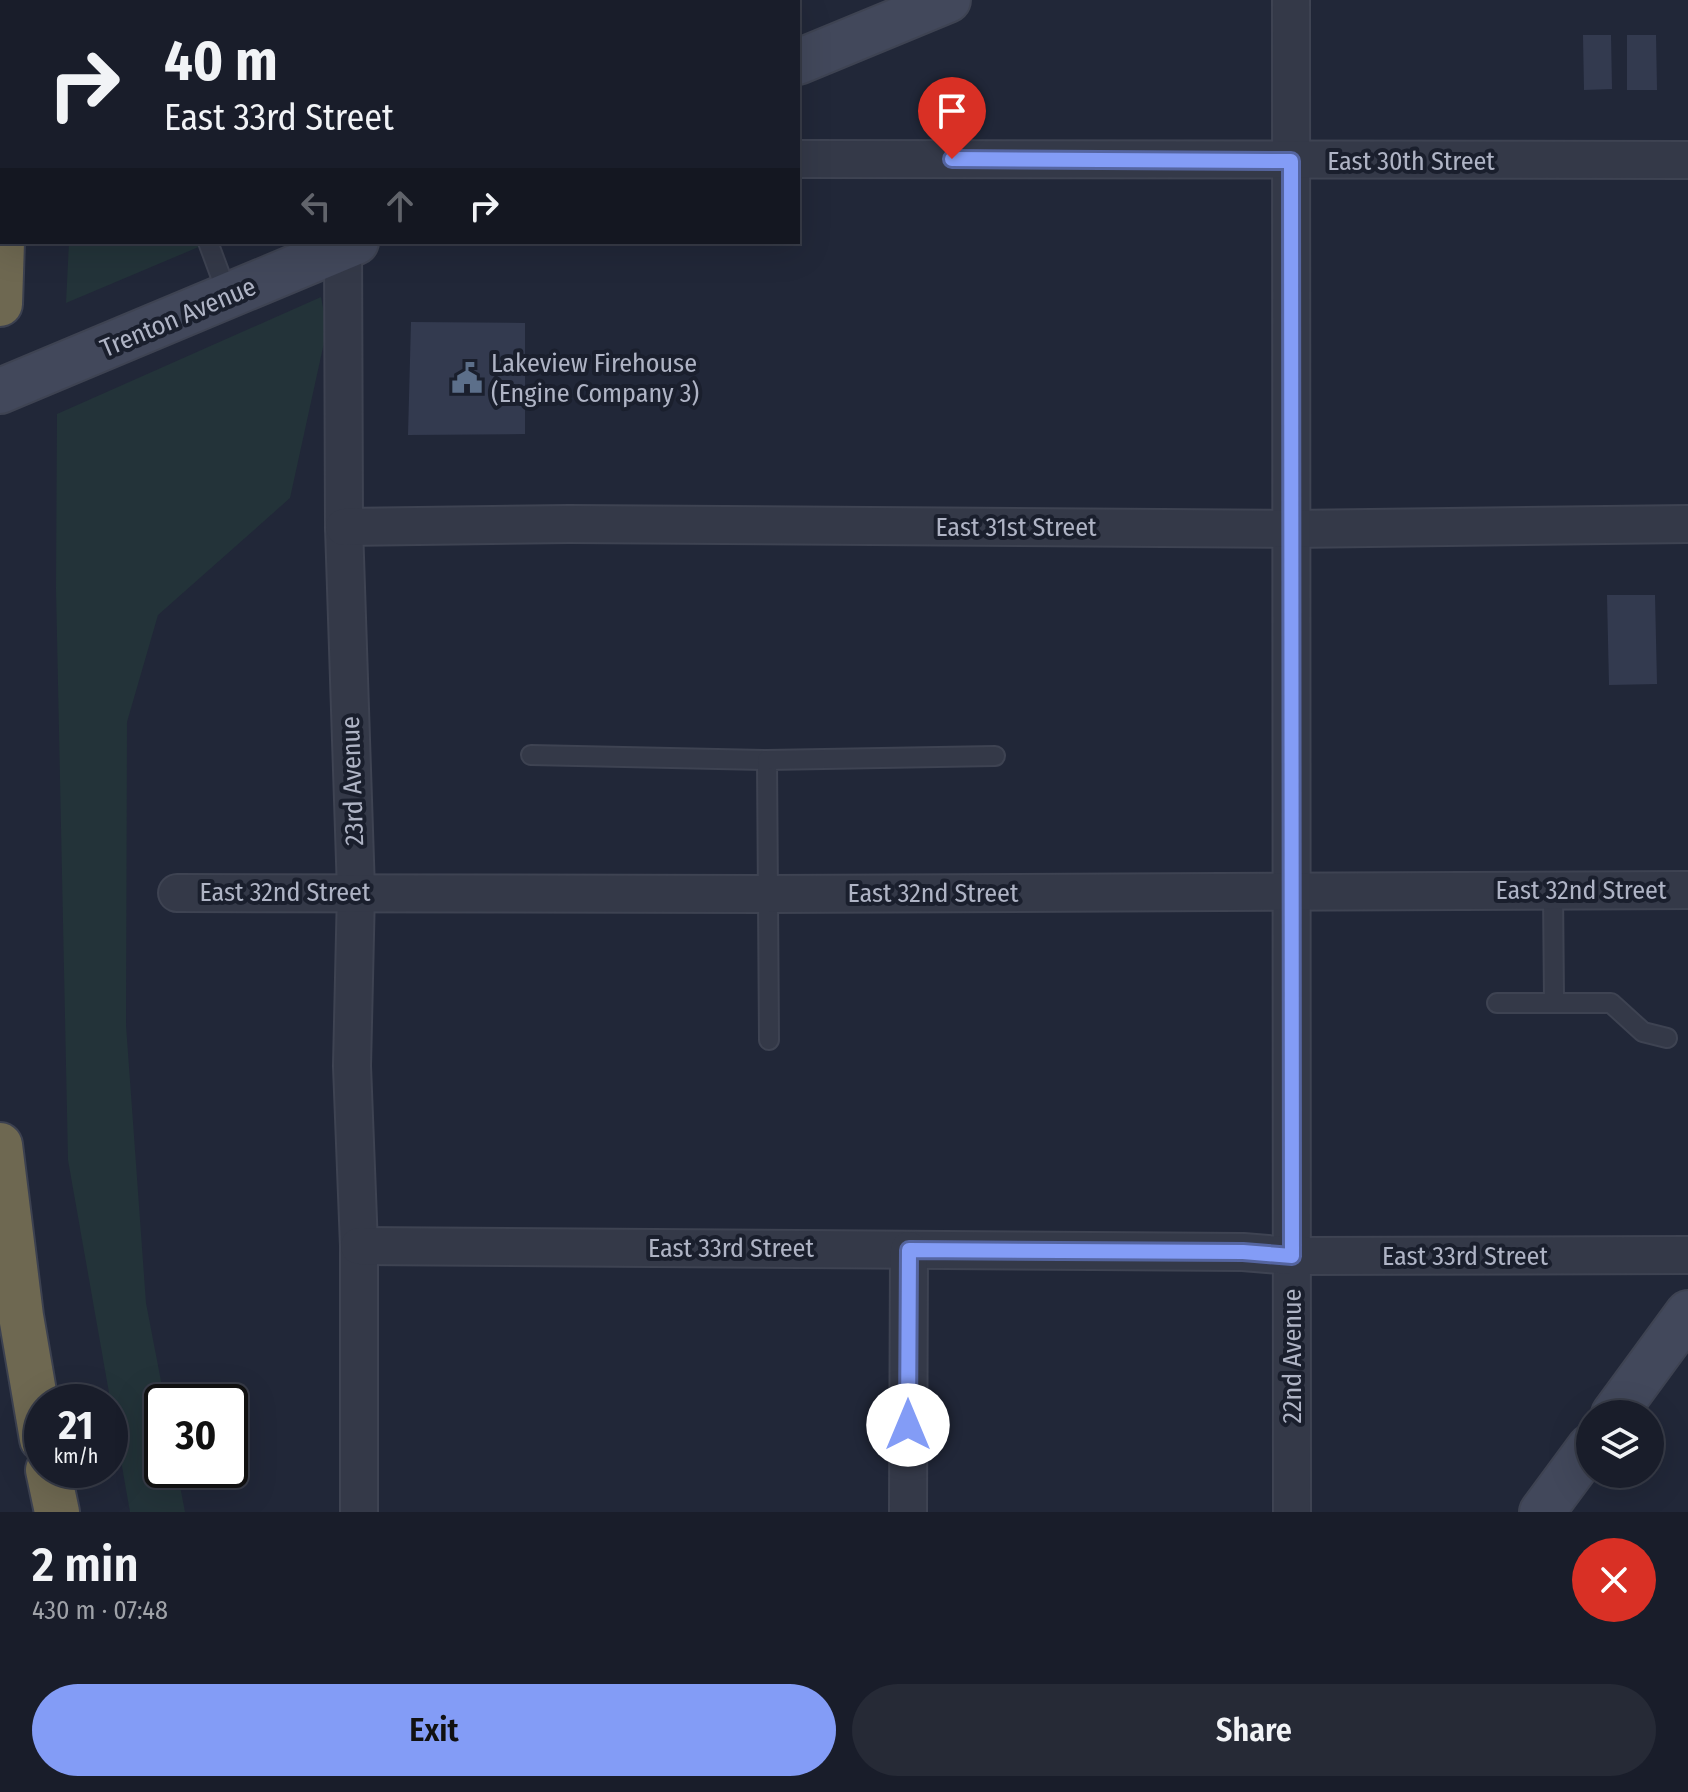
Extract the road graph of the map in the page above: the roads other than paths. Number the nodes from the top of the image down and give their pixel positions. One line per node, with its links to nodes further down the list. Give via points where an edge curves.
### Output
1 (948, 0): 3 (street)
2 (1291, 0): 6 (street, 22nd Avenue)
3 (800, 61)
4 (800, 159): 6 (street, East 30th Street)
5 (1688, 160): 6 (street, East 30th Street)
6 (1291, 161): 15 (street, 22nd Avenue)
7 (2, 244): 11 (highway)
8 (209, 244): 10 (lane)
9 (348, 244): 10 (street, Trenton Avenue); 14 (street, 23rd Avenue)
10 (228, 296): 12 (street, Trenton Avenue)
11 (0, 304)
12 (0, 391)
13 (1688, 524): 15 (street, East 31st Street)
14 (344, 527): 15 (street, East 31st Street); 21 (street, 23rd Avenue)
15 (1291, 529): 22 (street, 22nd Avenue)
16 (531, 755): 18 (lane)
17 (995, 756): 18 (lane)
18 (767, 760): 24 (lane)
19 (1553, 890): 20 (street, East 32nd Street); 22 (street, East 32nd Street); 25 (lane)
20 (1688, 890)
21 (356, 891): 23 (street, East 32nd Street); 24 (street, East 32nd Street); 30 (street, 23rd Avenue, via 352,1066)
22 (1291, 892): 24 (street, East 32nd Street); 33 (street, 22nd Avenue)
23 (177, 893)
24 (768, 894): 28 (lane)
25 (1554, 1001): 26 (lane); 27 (lane, via 1611,1003 1643,1032)
26 (1497, 1003)
27 (1667, 1038)
28 (769, 1040)
29 (0, 1145): 35 (highway)
30 (359, 1246): 31 (street, East 33rd Street); 40 (street, 23rd Avenue)
31 (909, 1250): 33 (street, East 33rd Street); 41 (street)
32 (1688, 1255): 33 (street, East 33rd Street)
33 (1292, 1256): 42 (street, 22nd Avenue)
34 (1688, 1313): 36 (street)
35 (33, 1384)
36 (1624, 1400)
37 (1576, 1466): 43 (street)
38 (52, 1488): 39 (highway)
39 (57, 1512)
40 (359, 1512)
41 (908, 1512)
42 (1292, 1512)
43 (1542, 1512)

